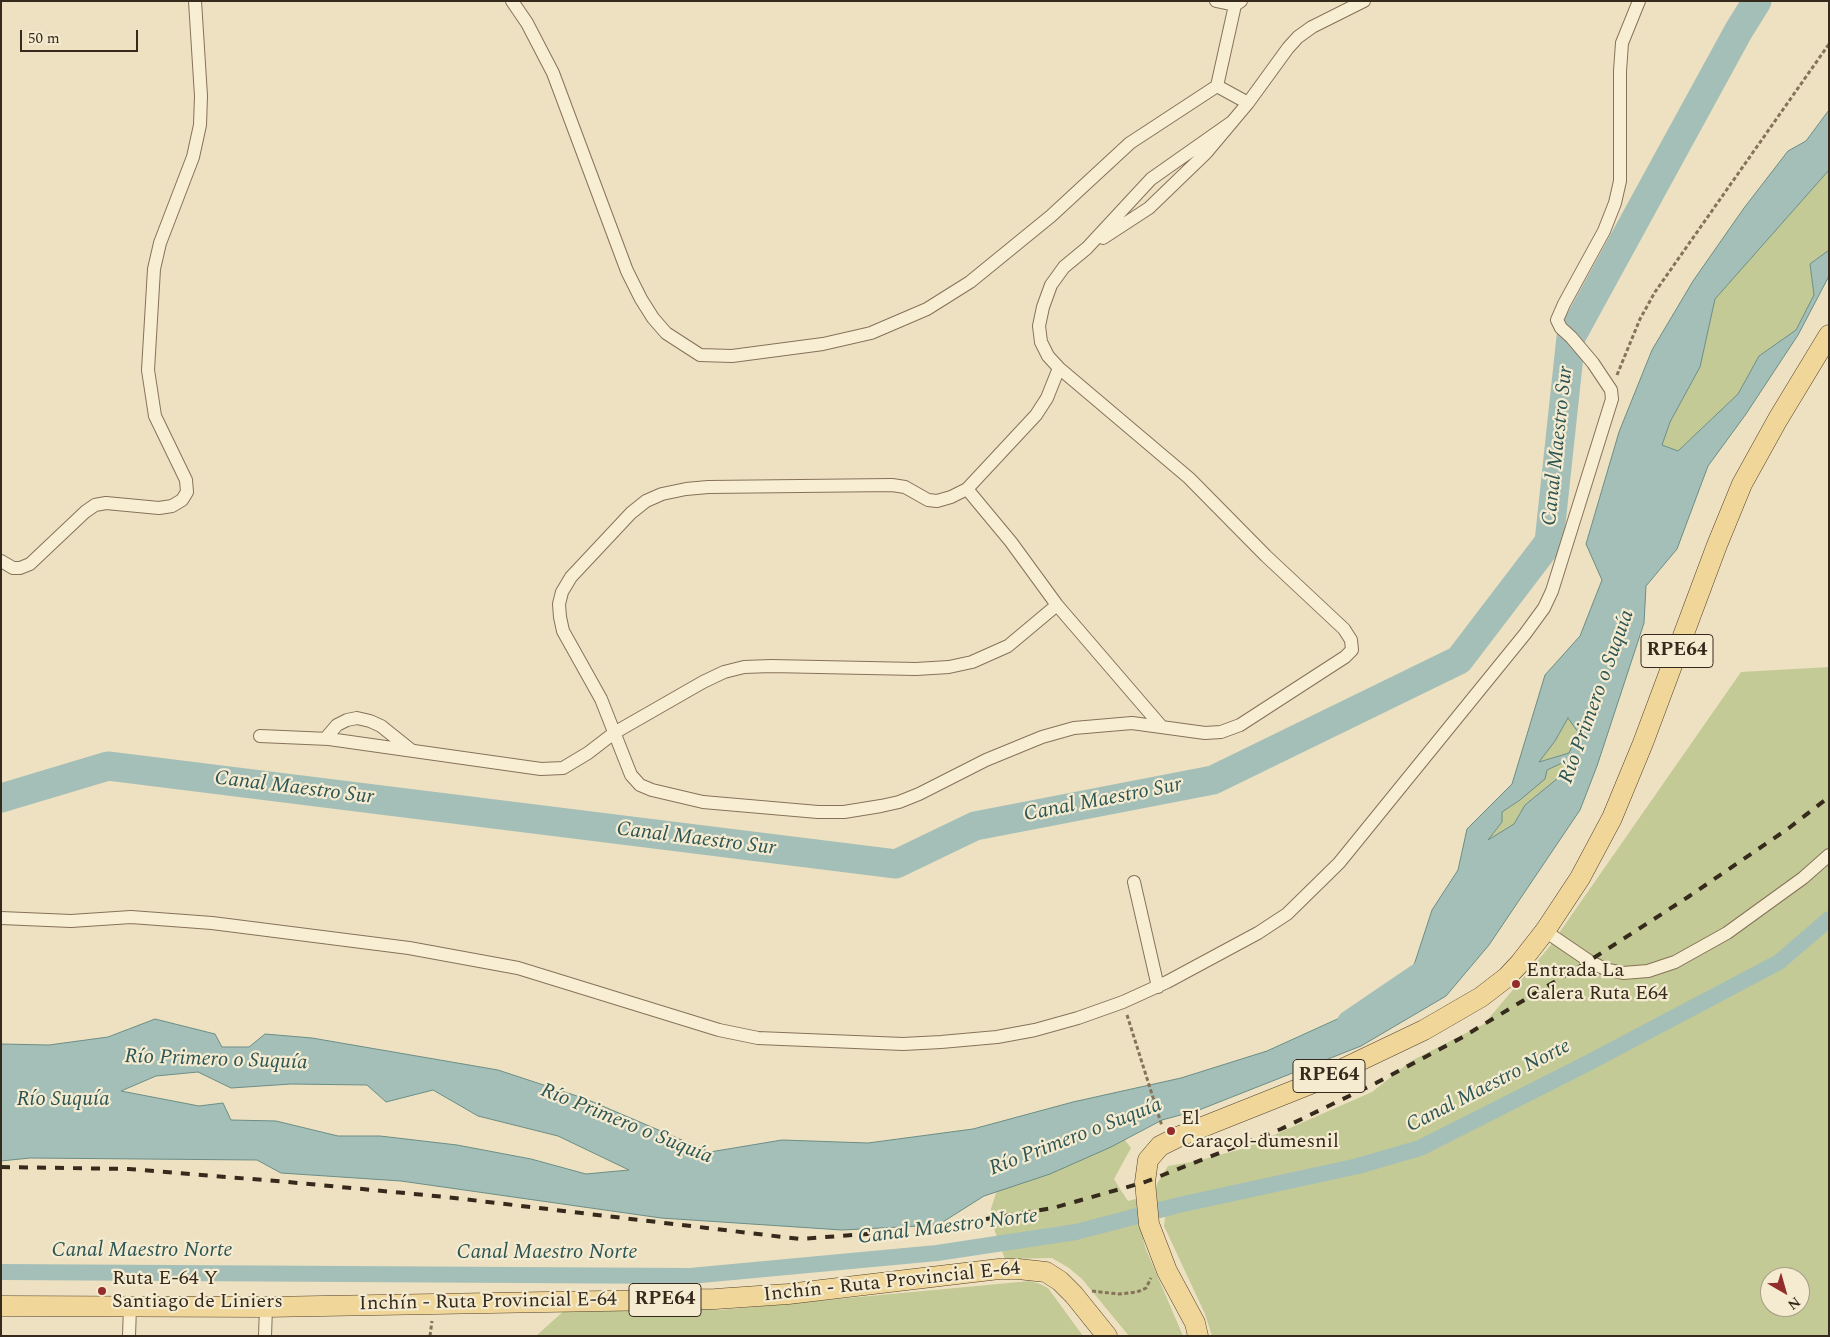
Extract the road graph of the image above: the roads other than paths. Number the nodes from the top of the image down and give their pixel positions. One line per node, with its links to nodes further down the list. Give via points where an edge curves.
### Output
1 (194, 1): 14 (street, via 200,125 193,157 160,243 154,269 148,370 155,416 186,480 187,492 172,506 158,508 106,502 96,505 30,564 13,568)
2 (512, 1): 7 (street, via 553,73 626,271 653,318 666,333 700,355 732,356 824,344 871,332 927,309 970,282 1051,216 1130,143)
3 (1216, 1): 6 (street)
4 (1364, 1): 8 (street, via 1298,37)
5 (1639, 1): 25 (street, via 1622,43 1620,180 1616,203 1557,320 1593,363 1611,390 1612,399 1544,608 1339,863 1306,897 1258,933)
6 (1238, 3): 7 (street)
7 (1217, 86): 8 (street)
8 (1248, 103): 9 (street)
9 (1232, 122): 10 (street, via 1151,179); 10 (street, via 1206,154 1159,199)
10 (1087, 248): 12 (street, via 1064,267 1051,285 1043,307 1039,326 1042,342 1048,356)
11 (1829, 335): 24 (main road, RPE64, via 1742,484 1622,796 1584,870)
12 (1059, 368): 13 (street, via 1036,415); 16 (street, via 1189,478 1344,629 1351,640 1352,650 1345,657 1240,724 1220,732 1205,733)
13 (966, 489): 15 (street, via 1011,542); 17 (street, via 937,501 928,500 906,487 892,485 708,487 662,494 646,501 571,577 559,604 564,630 595,686)
14 (1, 561)
15 (1057, 606): 16 (street); 17 (street, via 1008,646 972,662 916,670 744,667 703,682)
16 (1160, 726): 17 (street, via 1132,723 1074,728 986,760 899,802 844,812 703,802 652,790 640,785 631,775)
17 (614, 733): 20 (street, via 574,762 550,770)
18 (260, 736): 19 (street)
19 (325, 739): 20 (street); 20 (street, via 337,725 357,718 381,726)
20 (410, 750)
21 (1829, 855): 24 (street, via 1727,933 1676,962 1648,971 1605,969)
22 (1134, 882): 25 (street)
23 (1, 918): 25 (street, via 71,921 132,917 212,923 409,948 518,968 718,1030 758,1038 903,1044 997,1037 1078,1018)
24 (1545, 931): 32 (main road, RPE64, via 1507,977 1466,1007 1335,1073 1180,1136 1160,1146 1148,1160 1145,1176 1148,1224 1195,1323)
25 (1158, 987)
26 (1, 1306): 27 (main road, Inchín - Ruta Provincial E-64 / RPE64)
27 (130, 1307): 28 (main road, Inchín - Ruta Provincial E-64 / RPE64); 29 (street)
28 (266, 1307): 30 (street); 31 (main road, Inchín - Ruta Provincial E-64 / RPE64, via 715,1299 1009,1269 1046,1272 1067,1288)
29 (129, 1336)
30 (265, 1336)
31 (1107, 1336)
32 (1198, 1336)

